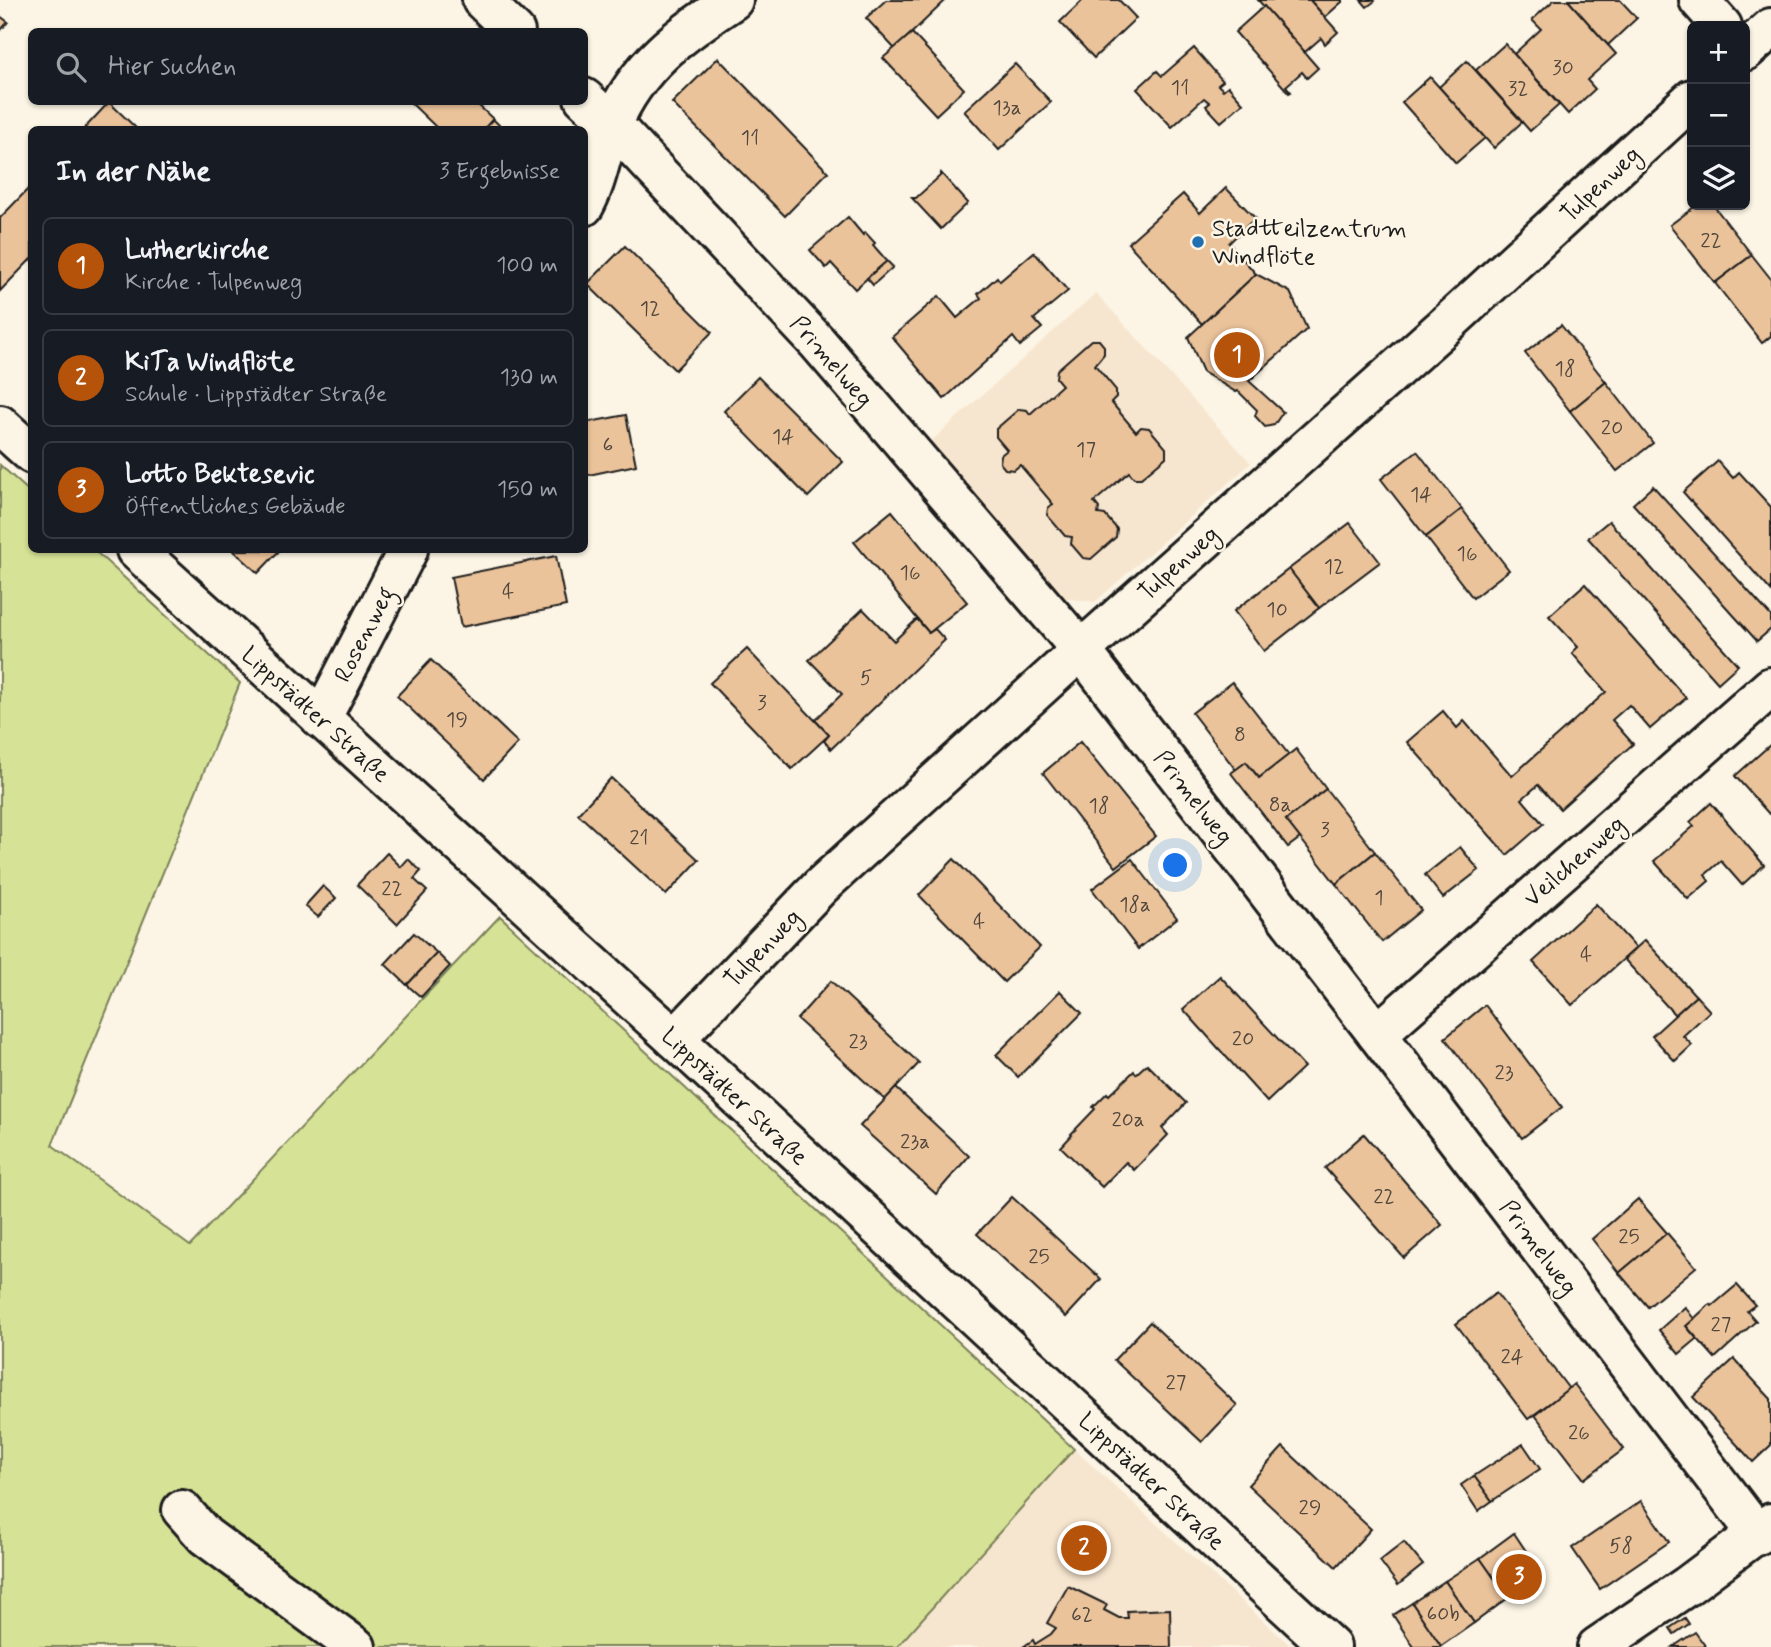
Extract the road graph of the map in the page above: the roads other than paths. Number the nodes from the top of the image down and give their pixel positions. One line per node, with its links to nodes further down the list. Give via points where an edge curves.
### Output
1 (482, 0): 5 (street)
2 (733, 0): 10 (street, via 690,28 643,71)
3 (1699, 0): 4 (street)
4 (1718, 21)
5 (511, 28)
6 (1771, 28): 7 (street)
7 (1750, 47)
8 (588, 102): 10 (street, Primelweg)
9 (1687, 104): 16 (street, Tulpenweg)
10 (612, 124): 11 (street); 16 (street, Primelweg, via 817,342)
11 (588, 194)
12 (0, 425): 13 (street)
13 (28, 450)
14 (139, 553): 18 (street, Lippstädter Straße)
15 (406, 553): 18 (street, Rosenweg)
16 (1081, 650): 19 (street, Primelweg); 20 (street, Tulpenweg, via 821,886)
17 (1771, 687): 19 (street, Veilchenweg)
18 (321, 719): 20 (street, Lippstädter Straße)
19 (1377, 1034): 22 (street, Primelweg)
20 (675, 1039): 24 (street, Lippstädter Straße)
21 (182, 1510): 23 (street, via 205,1536)
22 (1765, 1529): 25 (street)
23 (356, 1647)
24 (1331, 1647)
25 (1597, 1647)

